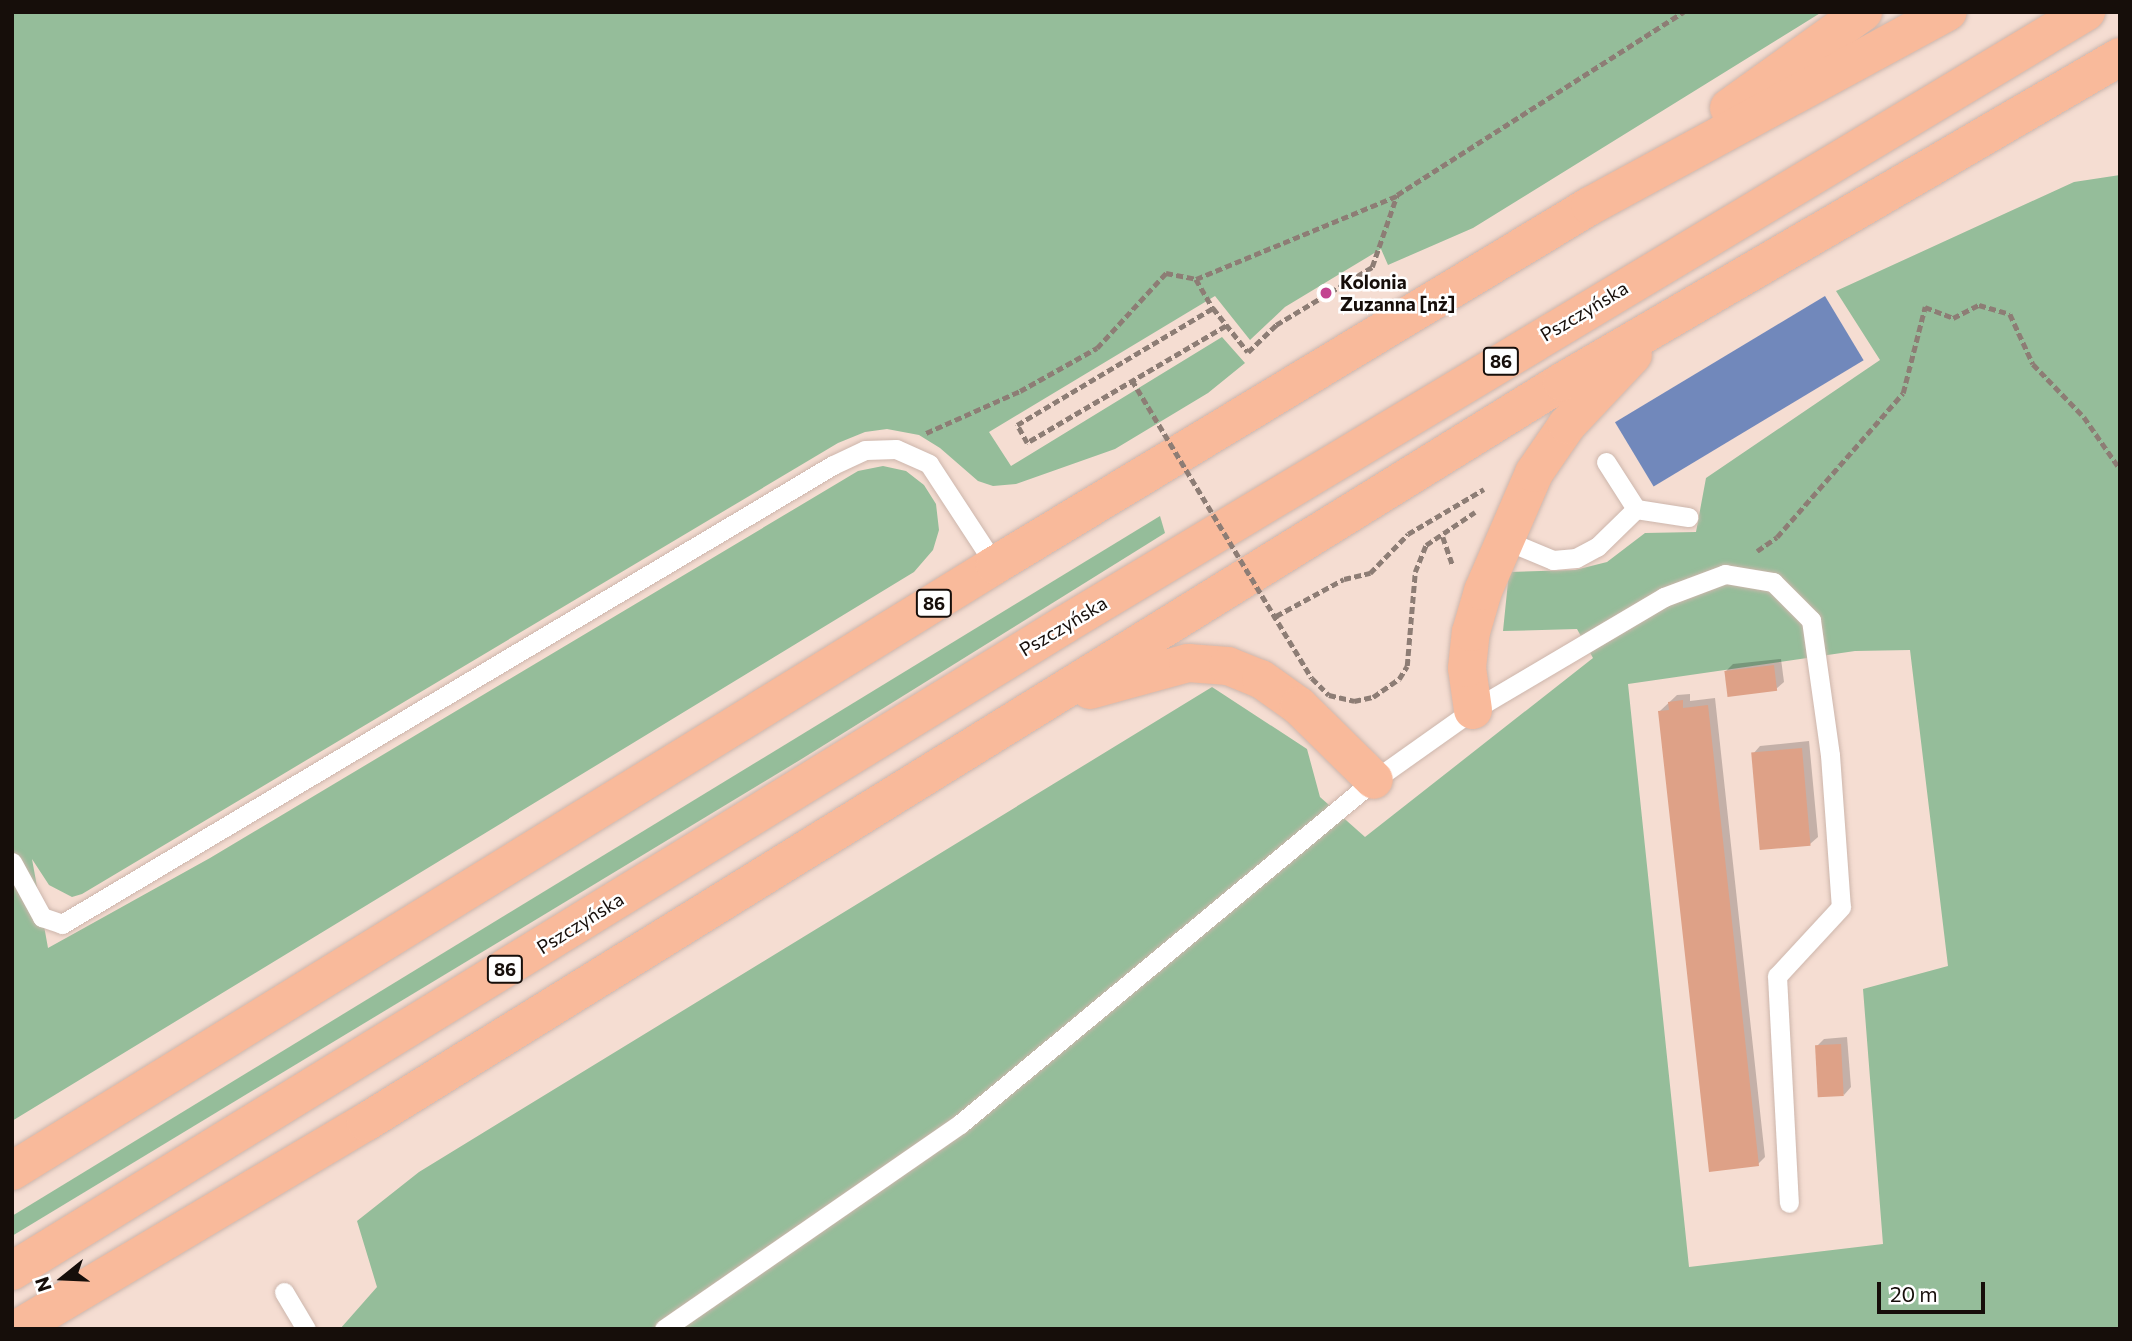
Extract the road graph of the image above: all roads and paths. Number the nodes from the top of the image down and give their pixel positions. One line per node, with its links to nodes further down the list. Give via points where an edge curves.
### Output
1 (1683, 12): 6 (path)
2 (1863, 12): 7 (main road)
3 (1948, 12): 7 (main road, 86)
4 (2086, 12): 30 (main road, Pszczyńska / 86, via 1064,625)
5 (2120, 57): 10 (main road)
6 (1397, 195): 8 (path); 11 (path, via 1372,267 1276,325 1248,352)
7 (1590, 206): 21 (main road, 86)
8 (1196, 279): 9 (path); 13 (path, via 1166,273 1097,348 1020,391)
9 (1213, 308): 11 (path); 12 (path, via 1017,425 1027,443)
10 (1662, 325): 20 (main road, via 1567,425 1534,474); 24 (main road)
11 (1226, 326): 12 (path)
12 (1132, 380): 23 (path, bridge)
13 (890, 449): 21 (lane, via 914,454 939,475); 27 (lane, via 865,450 833,465 62,924 42,917)
14 (1606, 462): 17 (lane)
15 (2120, 469): 22 (path, via 2084,416 2033,364 2010,314 1979,305 1954,318 1925,307 1903,393 1777,537)
16 (1489, 486): 23 (path, via 1408,534 1370,573 1344,579)
17 (1636, 509): 18 (lane); 20 (lane, via 1597,547 1576,558 1553,560)
18 (1688, 517)
19 (1443, 537): 23 (path, bridge, via 1426,545 1415,572 1407,666 1387,690 1373,697 1354,701 1329,695 1312,678)
20 (1505, 540): 25 (main road, via 1471,632 1467,668)
21 (995, 565): 28 (main road, 86)
22 (1725, 574): 25 (lane, via 1664,597); 29 (lane, via 1773,582 1811,620 1830,755 1841,907 1777,976)
23 (1276, 616)
24 (1041, 704): 26 (main road, via 1188,663 1228,666 1261,679 1299,706); 32 (main road, via 366,1122)
25 (1473, 710): 26 (lane)
26 (1374, 780): 34 (lane, via 960,1125)
27 (12, 862)
28 (12, 1171)
29 (1789, 1203)
30 (12, 1271)
31 (284, 1292): 33 (lane)
32 (17, 1329)
33 (306, 1329)
34 (664, 1329)

